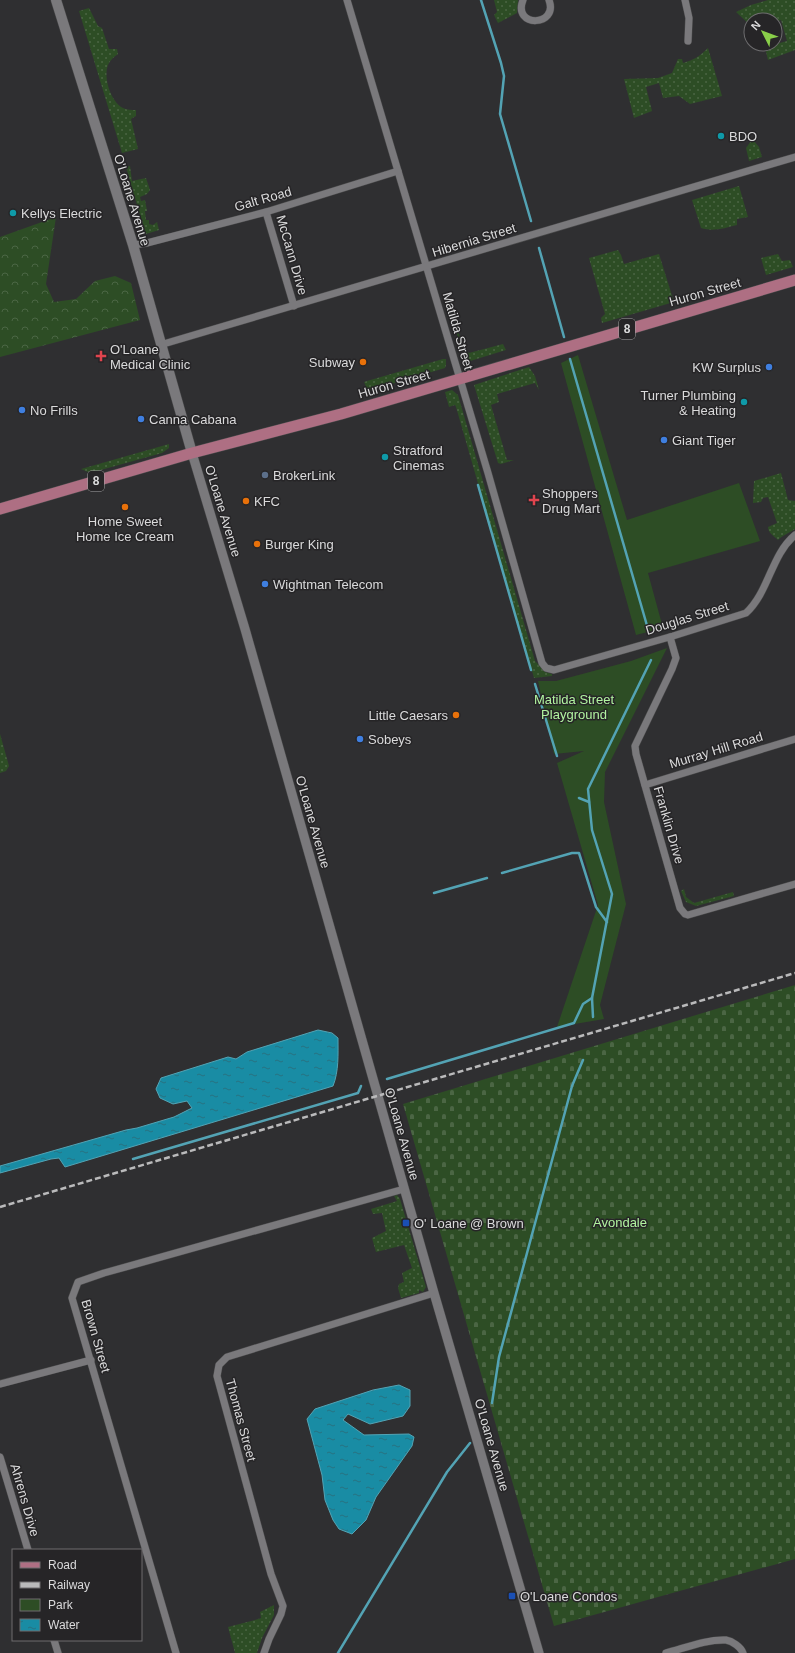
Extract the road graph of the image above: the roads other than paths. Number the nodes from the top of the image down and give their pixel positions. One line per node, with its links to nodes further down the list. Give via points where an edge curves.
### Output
1 (56, 0): 10 (main road, O'Loane Avenue)
2 (347, 0): 8 (street, Matilda Street)
3 (523, 0): 4 (street, via 521,8 524,15 528,19 538,21 548,14)
4 (549, 0)
5 (684, 0): 6 (street, via 689,18)
6 (688, 41)
7 (795, 157): 11 (street, Hibernia Street)
8 (398, 171): 9 (street, Galt Road); 11 (street, Matilda Street)
9 (266, 212): 10 (street, Galt Road); 13 (street, McCann Drive)
10 (133, 245): 14 (main road, O'Loane Avenue)
11 (426, 267): 13 (street, Hibernia Street); 15 (street, Matilda Street)
12 (795, 280): 15 (main road, Huron Street / 8)
13 (294, 306): 14 (street, Hibernia Street)
14 (160, 345): 16 (main road, O'Loane Avenue)
15 (459, 379): 16 (main road, Huron Street / 8, via 341,414); 20 (street, Matilda Street, via 542,663)
16 (192, 453): 17 (main road, Huron Street / 8); 24 (street, O'Loane Avenue, via 245,629)
17 (0, 508)
18 (795, 535): 19 (street, Douglas Street, via 784,548 758,598 746,613)
19 (670, 637): 20 (street, Douglas Street, via 554,670); 22 (street, Franklin Drive, via 676,658 635,746)
20 (546, 668)
21 (795, 739): 22 (street, Murray Hill Road)
22 (645, 784): 23 (street, Franklin Drive, via 680,908 686,914)
23 (795, 884)
24 (404, 1189): 25 (street, O'Loane Avenue); 26 (street, Brown Street, via 78,1282 72,1298)
25 (434, 1293): 33 (street, Thomas Street, via 227,1357 218,1365 217,1376 271,1574 283,1606); 34 (street, O'Loane Avenue)
26 (91, 1360): 27 (street); 32 (street, Brown Street)
27 (0, 1384)
28 (0, 1457): 29 (street, Ahrens Drive)
29 (28, 1549)
30 (54, 1641): 31 (street)
31 (58, 1653)
32 (176, 1653)
33 (264, 1653)
34 (539, 1653)
35 (666, 1653): 36 (street, via 728,1640)
36 (743, 1653)

